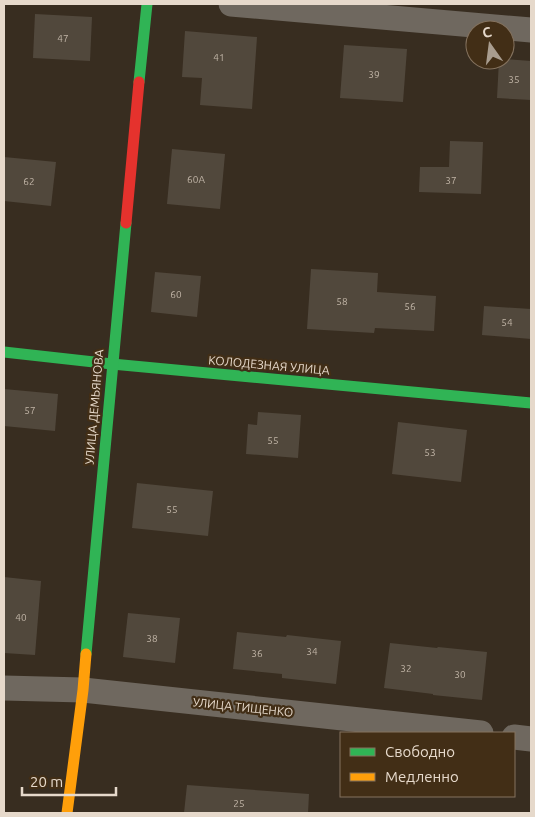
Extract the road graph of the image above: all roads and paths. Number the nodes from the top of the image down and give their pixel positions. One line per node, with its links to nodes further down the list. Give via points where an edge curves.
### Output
1 (147, 4): 5 (street, УЛИЦА ДЕМЬЯНОВА)
2 (231, 4): 3 (street)
3 (531, 30)
4 (4, 352): 5 (street, КОЛОДЕЗНАЯ УЛИЦА)
5 (112, 364): 6 (street, КОЛОДЕЗНАЯ УЛИЦА); 8 (street, УЛИЦА ДЕМЬЯНОВА)
6 (531, 403)
7 (4, 688): 8 (street, УЛИЦА ТИЩЕНКО)
8 (83, 690): 9 (street, УЛИЦА ТИЩЕНКО); 12 (street, УЛИЦА ДЕМЬЯНОВА)
9 (472, 732)
10 (515, 737): 11 (street)
11 (531, 739)
12 (67, 813)

